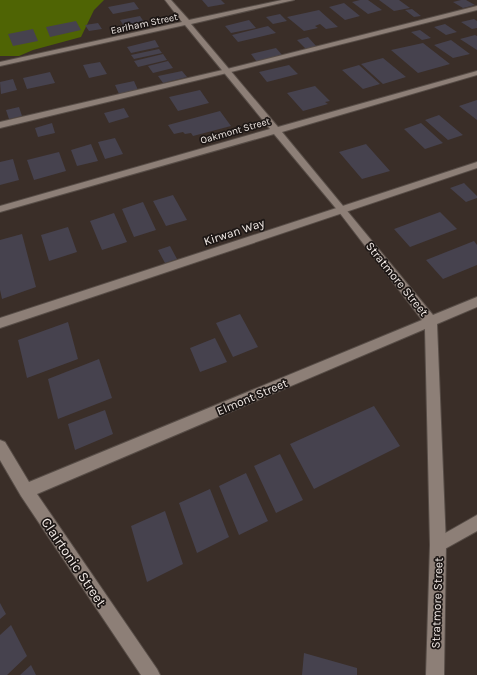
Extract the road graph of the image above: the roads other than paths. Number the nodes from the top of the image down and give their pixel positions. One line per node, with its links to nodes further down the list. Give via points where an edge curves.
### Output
1 (168, 0): 4 (street, Stratmore Street)
2 (291, 0): 4 (street, Earlham Street)
3 (477, 8): 6 (street)
4 (187, 24): 5 (street, Earlham Street); 6 (street, Stratmore Street)
5 (0, 64)
6 (227, 71): 8 (street); 9 (street, Stratmore Street)
7 (477, 73): 9 (street, Oakmont Street)
8 (0, 125)
9 (276, 130): 11 (street, Oakmont Street); 12 (street, Stratmore Street)
10 (477, 165): 12 (street, Kirwan Way)
11 (0, 209)
12 (342, 210): 14 (street, Stratmore Street); 15 (street, Kirwan Way)
13 (477, 302): 14 (street, Elmont Street)
14 (431, 322): 17 (street, Elmont Street); 19 (street, Stratmore Street)
15 (0, 323)
16 (0, 447): 17 (street, Clairtonic Street)
17 (26, 491): 20 (street, Clairtonic Street)
18 (477, 523): 19 (street)
19 (438, 545): 21 (street, Stratmore Street)
20 (151, 675)
21 (435, 675)

